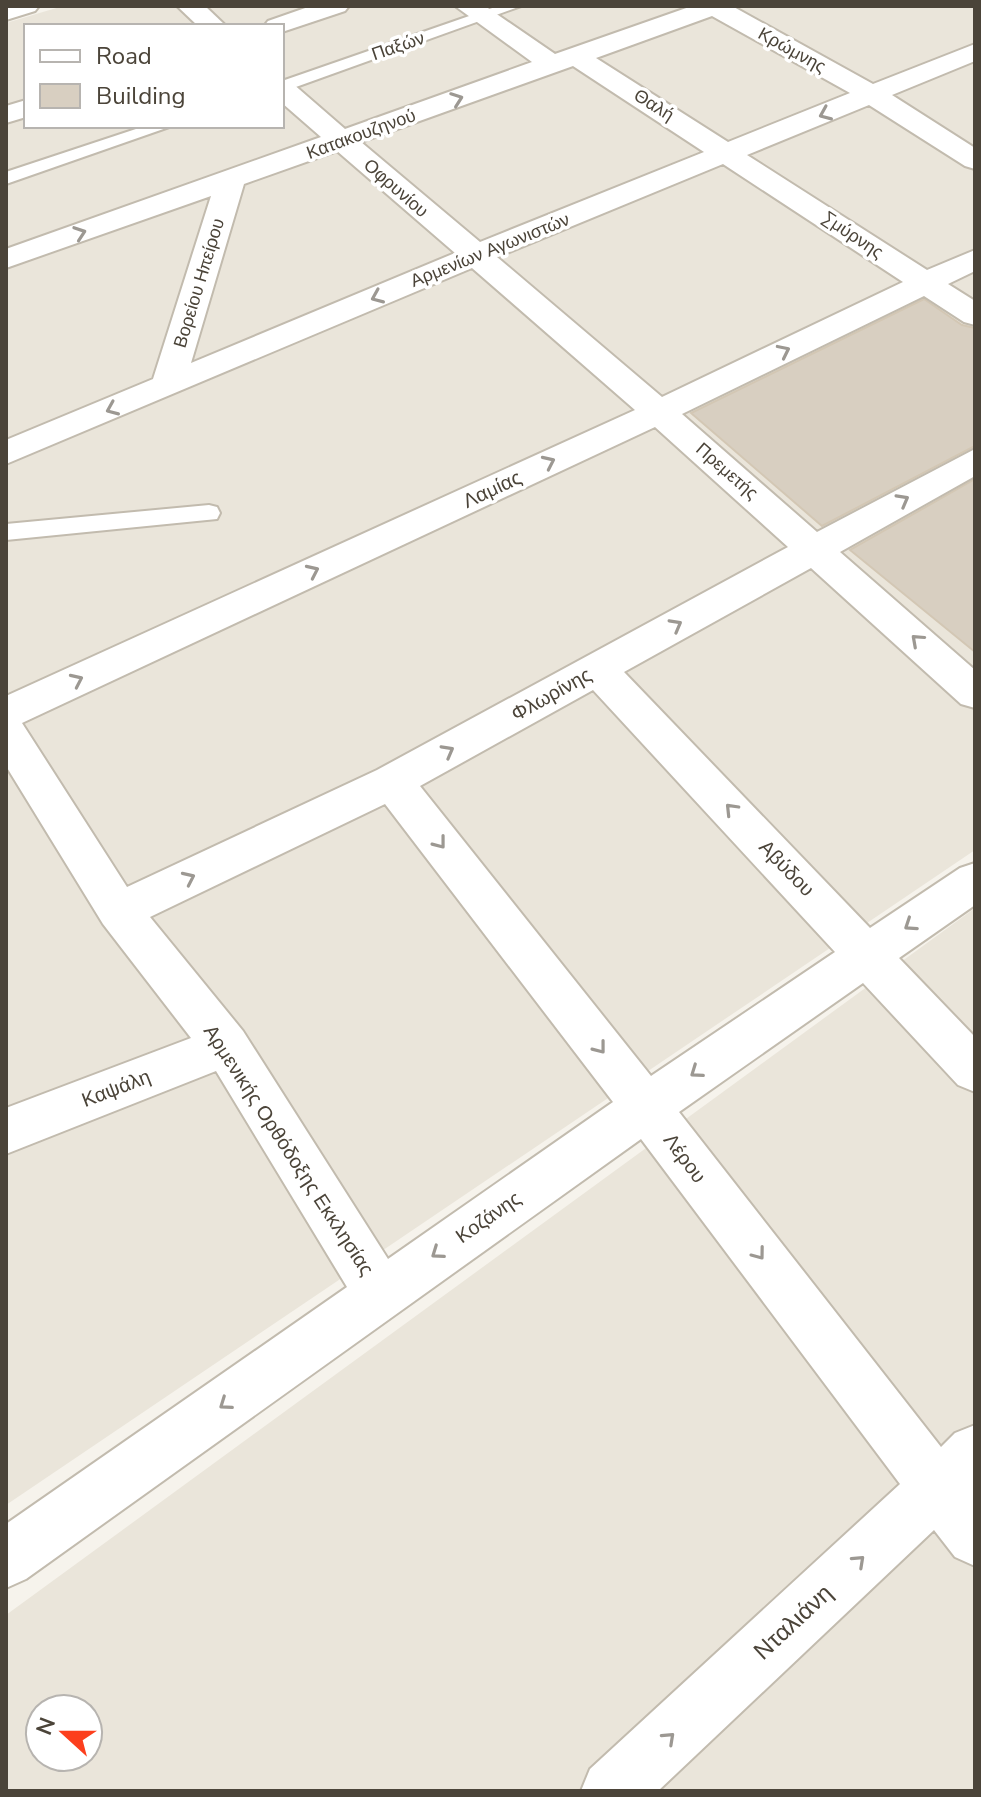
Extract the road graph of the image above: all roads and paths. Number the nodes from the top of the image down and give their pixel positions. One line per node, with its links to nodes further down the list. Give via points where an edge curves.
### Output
1 (26, 6): 7 (street)
2 (190, 6): 8 (street)
3 (336, 6): 9 (street)
4 (513, 6): 6 (lane, Παξών)
5 (714, 6): 11 (street, Κατακουζηνού); 14 (street, Κρώμνης)
6 (476, 11): 11 (street, Θαλή); 12 (lane, Παξών)
7 (6, 12)
8 (211, 24)
9 (283, 24)
10 (975, 52): 14 (street, Αρμενίων Αγωνιστών)
11 (564, 60): 16 (street, Κατακουζηνού, one-way to 11); 17 (street, Θαλή)
12 (284, 87)
13 (284, 90): 16 (street, Οφρυνίου)
14 (871, 94): 17 (street, Αρμενίων Αγωνιστών, one-way to 17); 18 (street, Κρώμνης)
15 (157, 128): 19 (lane)
16 (342, 141): 20 (street, Κατακουζηνού); 21 (street, Οφρυνίου)
17 (731, 154): 21 (street, Αρμενίων Αγωνιστών); 24 (street, Σμύρνης)
18 (975, 160)
19 (6, 178)
20 (231, 180): 22 (street, Κατακουζηνού, one-way to 20); 26 (street, Βορείου Ηπείρου)
21 (473, 256): 26 (street, Αρμενίων Αγωνιστών, one-way to 26); 27 (street, Πρεμετής)
22 (6, 259)
23 (975, 259): 24 (street, Λαμίας)
24 (925, 282): 25 (street, Σμύρνης); 27 (street, Λαμίας, one-way to 24)
25 (975, 315)
26 (167, 386): 28 (street, Αρμενίων Αγωνιστών, one-way to 28)
27 (659, 412): 32 (street, Πρεμετής); 35 (street, Λαμίας, one-way to 27)
28 (6, 453)
29 (975, 461): 32 (street, Φλωρίνης, one-way to 29)
30 (209, 513): 31 (lane)
31 (6, 532)
32 (815, 548): 33 (street, Φλωρίνης, one-way to 32); 34 (street, Πρεμετής, one-way to 32)
33 (597, 669): 37 (street, Φλωρίνης, one-way to 33); 40 (street, Αβύδου, one-way to 33)
34 (975, 693)
35 (6, 713)
36 (6, 732): 39 (street, Αρμενικής Ορθόδοξης Εκκλησίας)
37 (392, 782): 39 (street, Φλωρίνης, one-way to 37); 43 (street, Λέρου, one-way to 43)
38 (975, 881): 40 (street, Κοζάνης, one-way to 40)
39 (119, 911): 41 (street, Αρμενικής Ορθόδοξης Εκκλησίας)
40 (868, 953): 42 (street, Αβύδου); 43 (street, Κοζάνης, one-way to 43)
41 (226, 1046): 44 (street, Καψάλη); 45 (street, Αρμενικής Ορθόδοξης Εκκλησίας)
42 (975, 1070)
43 (646, 1107): 45 (street, Κοζάνης, one-way to 45); 46 (street, Λέρου, one-way to 46)
44 (6, 1131)
45 (380, 1293): 48 (street, Κοζάνης, one-way to 48)
46 (956, 1470): 47 (street, Λέρου); 49 (street, Νταλιάνη, one-way to 46)
47 (975, 1537)
48 (6, 1559)
49 (612, 1791)

